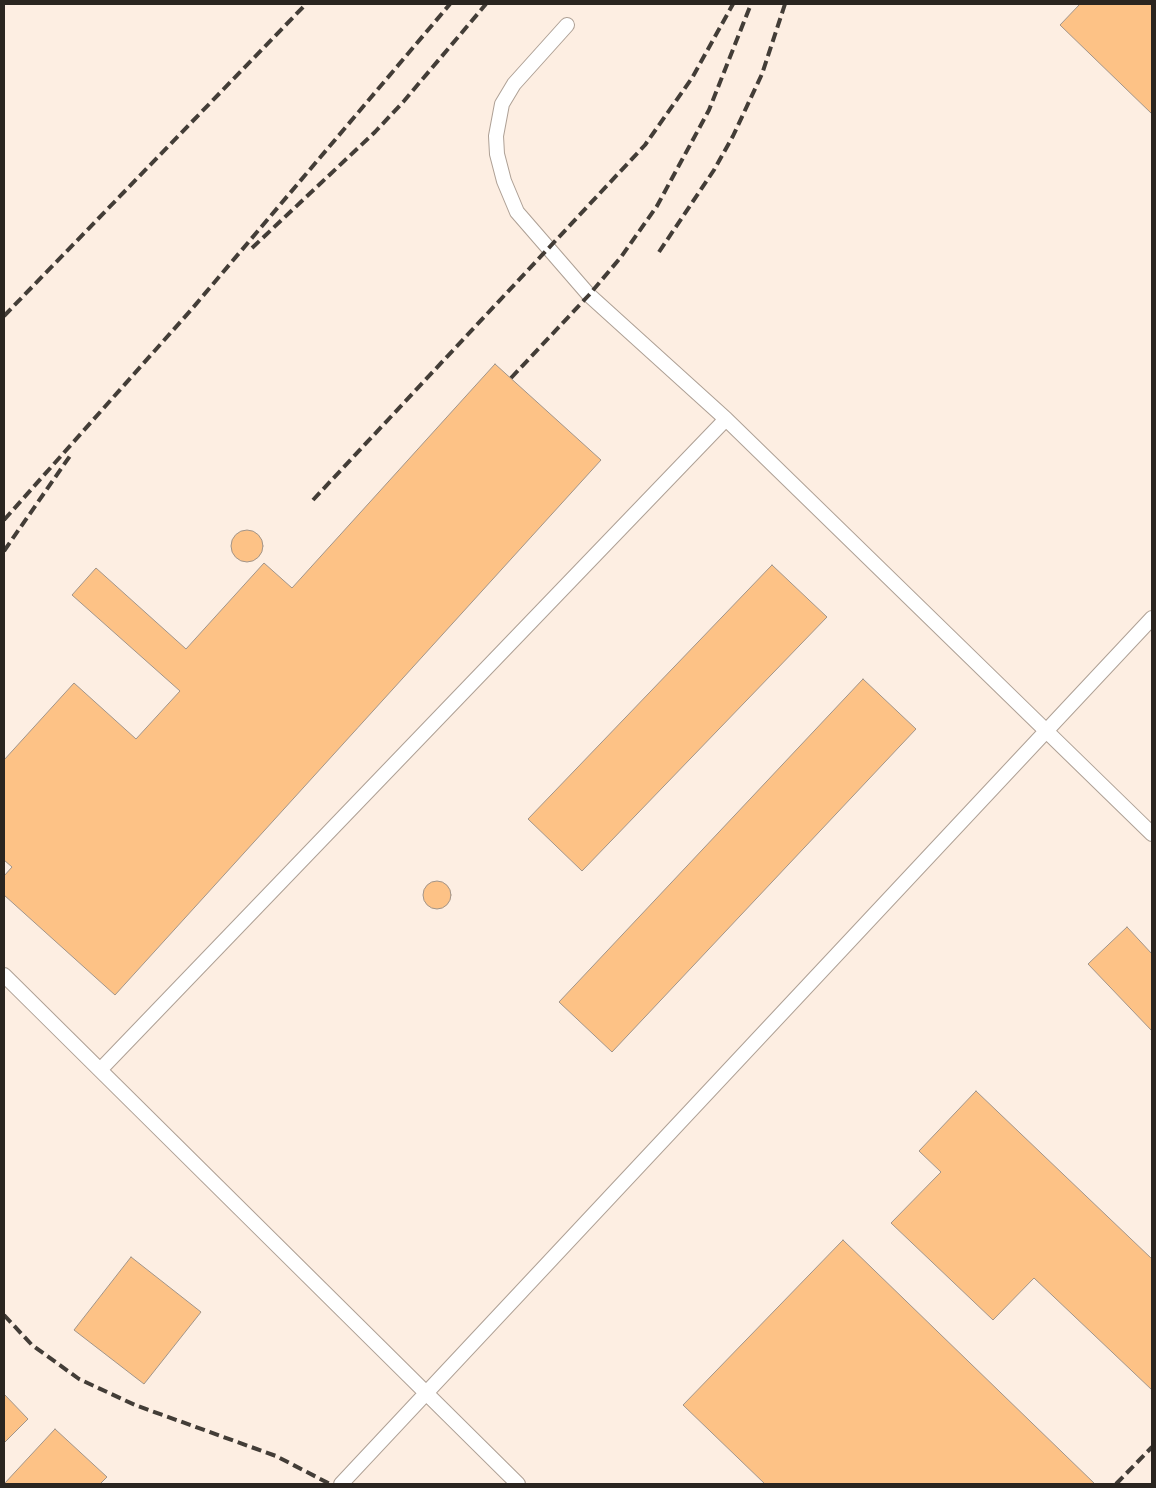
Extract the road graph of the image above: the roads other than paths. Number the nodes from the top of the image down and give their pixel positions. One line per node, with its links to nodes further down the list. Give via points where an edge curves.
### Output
1 (567, 25): 2 (lane, via 514,84 502,104 496,136 497,154 509,196 528,226 589,295)
2 (726, 419): 4 (lane); 7 (lane)
3 (1152, 618): 4 (lane)
4 (1048, 730): 5 (lane); 8 (lane)
5 (1152, 834)
6 (4, 975): 7 (lane)
7 (100, 1070): 8 (lane)
8 (427, 1393): 9 (lane); 10 (lane)
9 (341, 1484)
10 (518, 1484)

